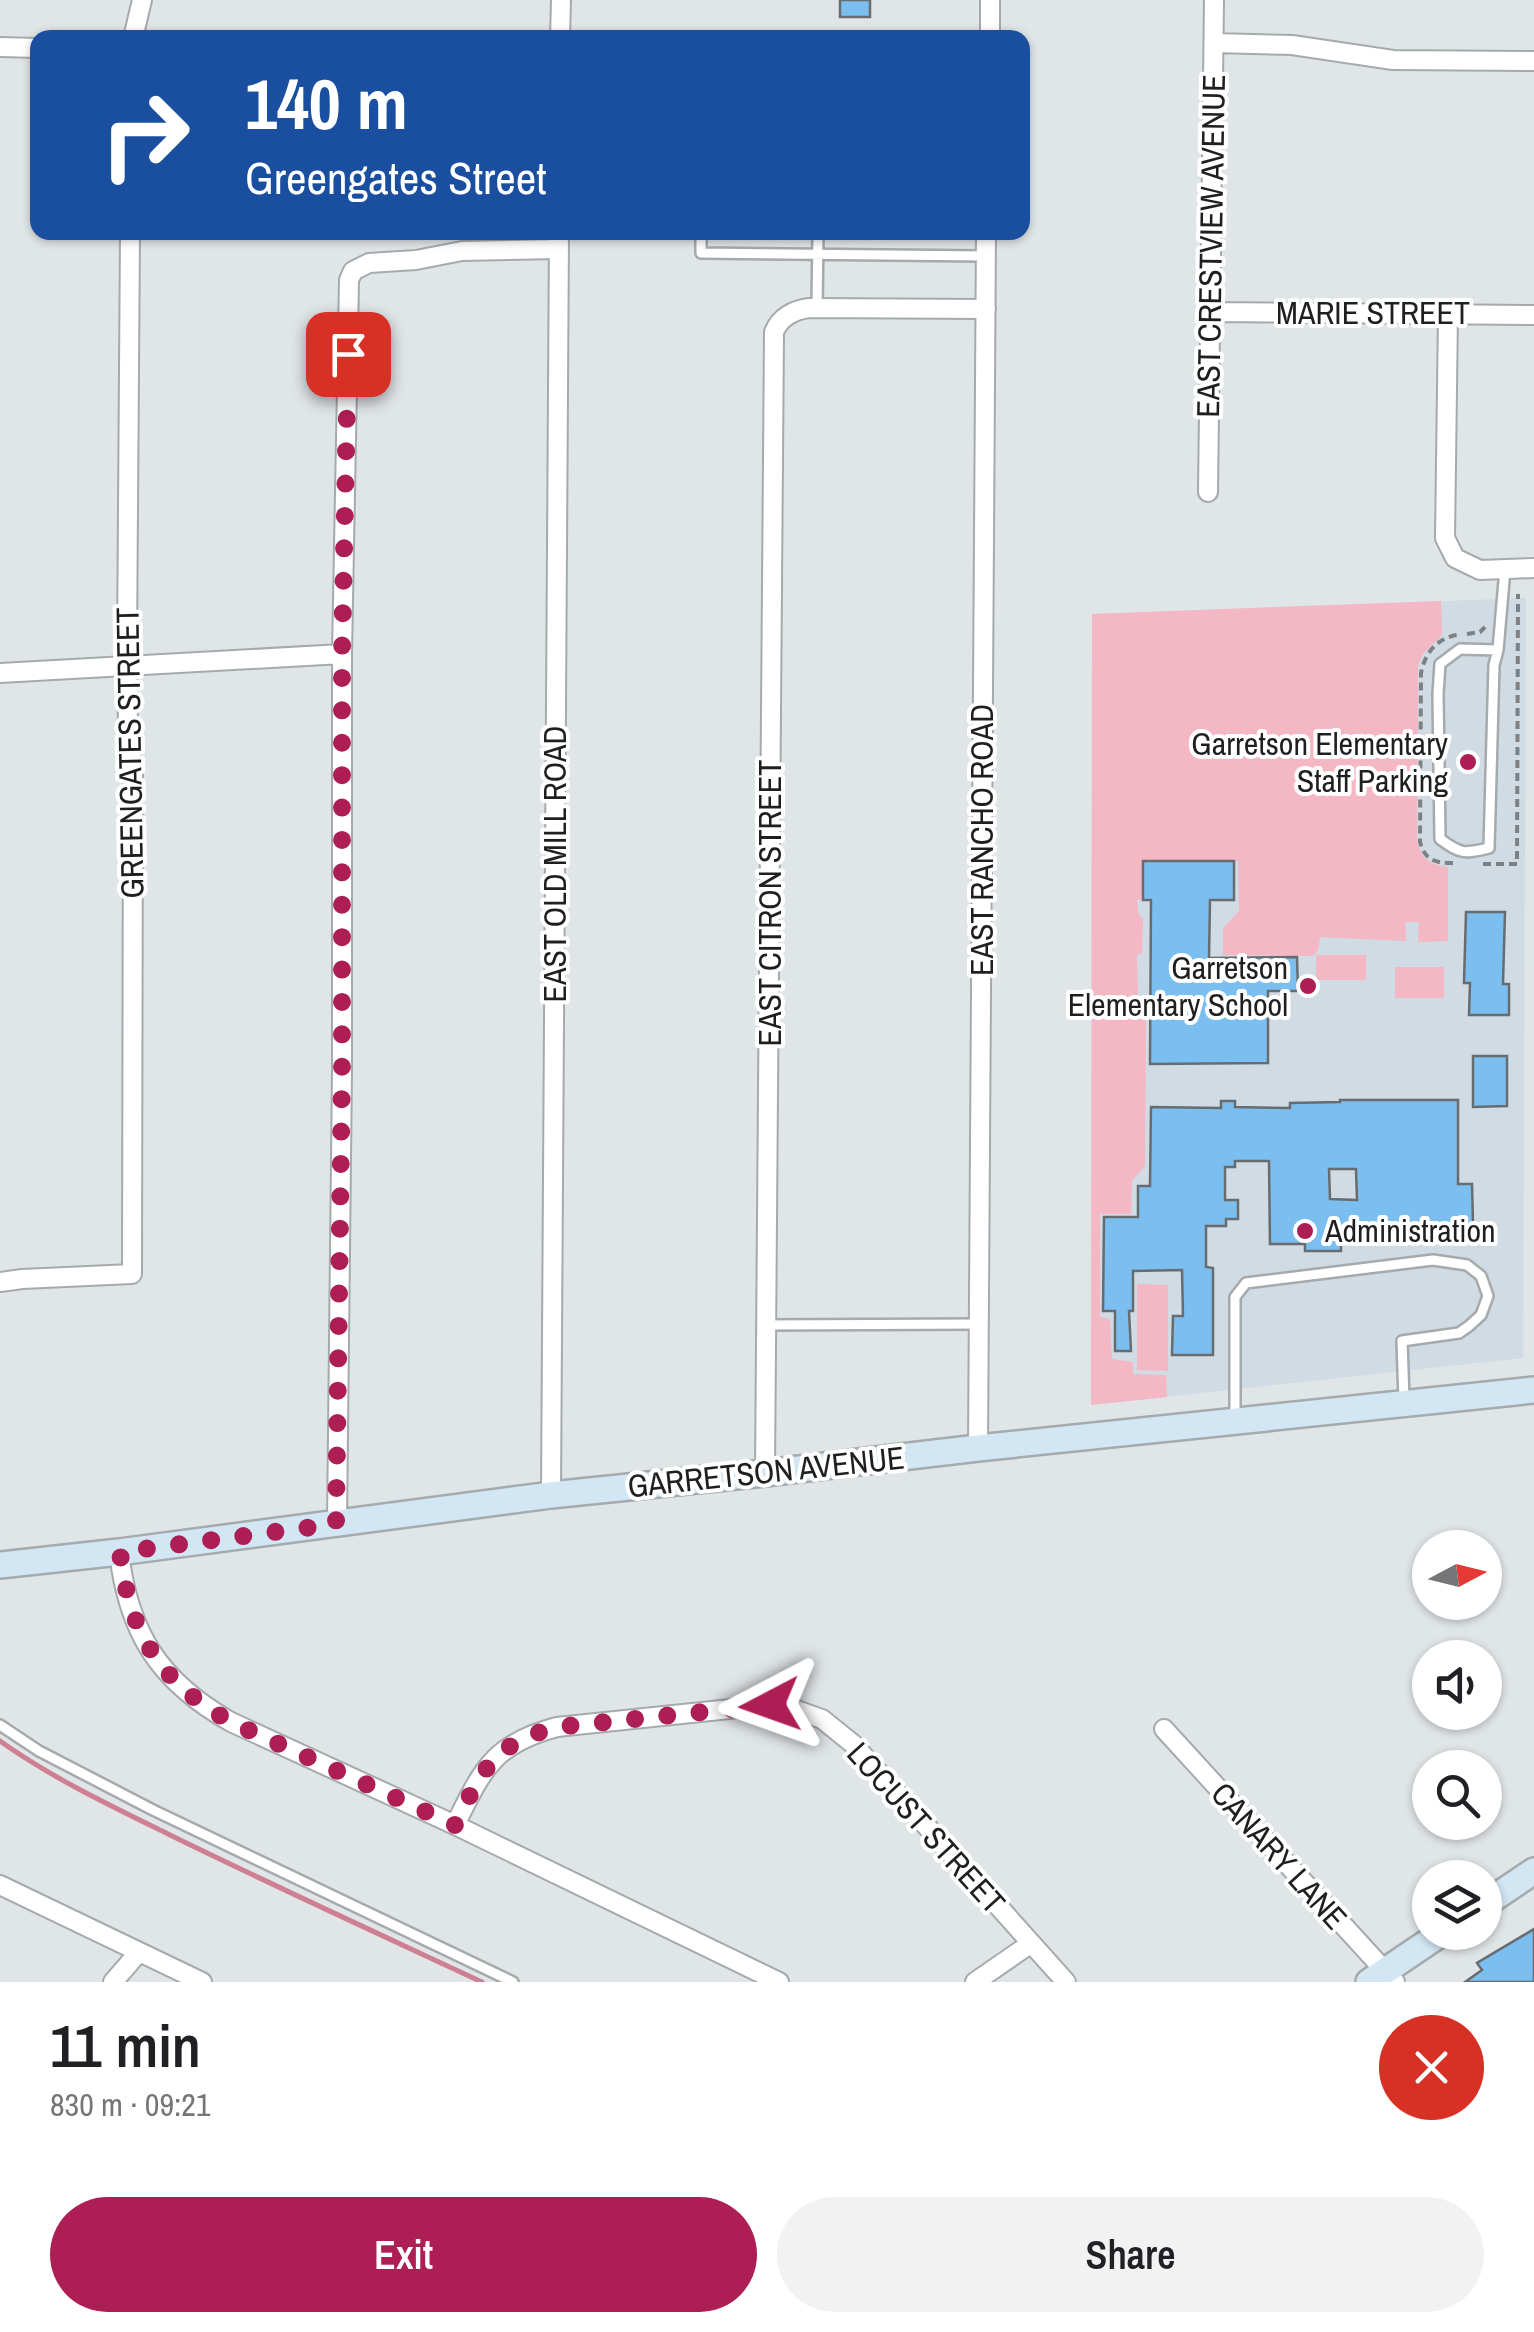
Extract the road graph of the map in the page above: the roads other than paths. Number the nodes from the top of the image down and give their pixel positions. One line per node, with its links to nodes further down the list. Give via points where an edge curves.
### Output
1 (142, 0): 5 (street)
2 (560, 0): 6 (street)
3 (990, 0): 7 (street)
4 (1214, 0): 8 (street, EAST CRESTVIEW AVENUE)
5 (136, 30)
6 (560, 30)
7 (990, 30)
8 (1214, 43): 11 (street, via 1292,45 1393,60); 21 (street, EAST CRESTVIEW AVENUE)
9 (0, 47): 10 (street)
10 (30, 48)
11 (1534, 60)
12 (130, 240): 29 (street, GREENGATES STREET)
13 (701, 240): 17 (lane, via 700,253)
14 (818, 240): 17 (lane)
15 (986, 240): 18 (street, EAST RANCHO ROAD)
16 (559, 241): 28 (street, via 369,262 352,270); 39 (street, EAST OLD MILL ROAD)
17 (818, 254): 18 (lane); 19 (lane)
18 (986, 256): 20 (street, EAST RANCHO ROAD)
19 (817, 308): 20 (street); 33 (street, EAST CITRON STREET, via 786,317 774,332)
20 (986, 310): 32 (street, EAST RANCHO ROAD)
21 (1211, 312): 22 (street, MARIE STREET); 24 (street, EAST CRESTVIEW AVENUE)
22 (1448, 314): 23 (street, MARIE STREET); 26 (street, via 1445,538 1454,558 1480,570)
23 (1534, 314)
24 (1208, 492)
25 (1534, 568): 26 (street)
26 (1505, 570): 27 (lane)
27 (1498, 650): 27 (lane, via 1460,649 1440,664 1440,839 1458,852 1489,848)
28 (342, 654): 29 (street); 40 (street)
29 (127, 666): 30 (street); 31 (street, GREENGATES STREET, via 133,774 132,1274)
30 (0, 674)
31 (0, 1282)
32 (978, 1324): 33 (lane); 37 (street, EAST RANCHO ROAD)
33 (766, 1325): 38 (street, EAST CITRON STREET)
34 (1534, 1390): 35 (street, GARRETSON AVENUE)
35 (1404, 1402): 36 (street, GARRETSON AVENUE); 36 (lane, via 1402,1341 1458,1334 1481,1315 1488,1296 1481,1276 1467,1265 1433,1260 1246,1283 1235,1297)
36 (1235, 1421): 37 (street, GARRETSON AVENUE)
37 (978, 1448): 38 (street, GARRETSON AVENUE)
38 (766, 1473): 39 (street, GARRETSON AVENUE)
39 (551, 1496): 40 (street, GARRETSON AVENUE)
40 (336, 1524): 41 (street, GARRETSON AVENUE)
41 (120, 1552): 42 (street, GARRETSON AVENUE); 45 (street, via 136,1624 182,1690 231,1722)
42 (0, 1565)
43 (0, 1725): 55 (lane, via 152,1810)
44 (1164, 1729): 52 (street, CANARY LANE)
45 (455, 1825): 49 (street, LOCUST STREET, via 498,1754 535,1733 746,1706 788,1707 822,1720 853,1744); 56 (street)
46 (1534, 1871): 48 (street)
47 (0, 1884): 51 (street)
48 (1502, 1893)
49 (1030, 1944): 57 (street); 58 (street, LOCUST STREET)
50 (1420, 1950): 52 (street)
51 (139, 1952): 53 (street); 54 (street)
52 (1383, 1979)
53 (113, 1982)
54 (202, 1982)
55 (512, 1982)
56 (779, 1982)
57 (976, 1982)
58 (1066, 1982)

